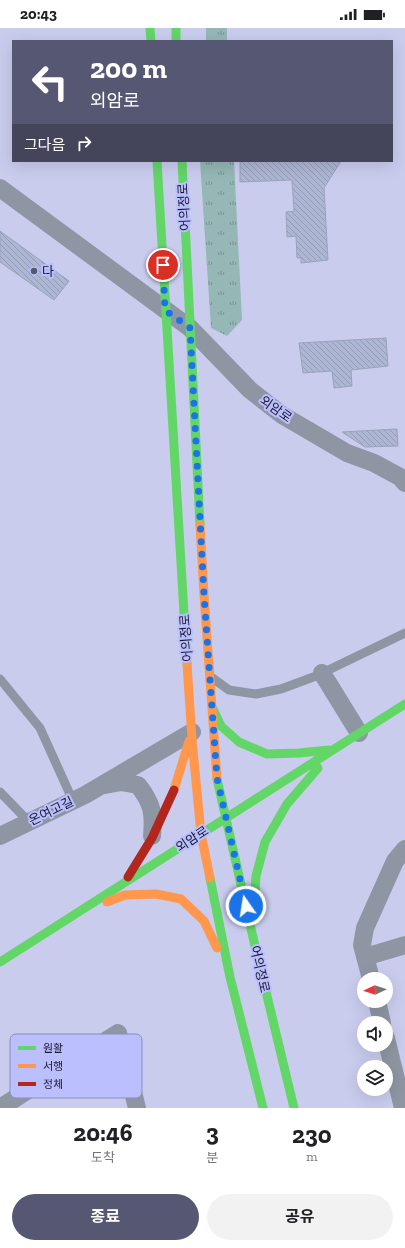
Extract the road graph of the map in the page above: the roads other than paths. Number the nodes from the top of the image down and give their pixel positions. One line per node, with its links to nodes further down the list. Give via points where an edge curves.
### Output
1 (150, 28): 3 (main road)
2 (176, 28): 4 (main road)
3 (151, 40)
4 (176, 40)
5 (157, 162): 8 (main road, 어의정로)
6 (182, 162): 9 (main road, 어의정로)
7 (0, 188): 8 (street, 외암로)
8 (165, 310): 9 (street, 외암로); 17 (main road, 어의정로)
9 (190, 328): 10 (street, 외암로, via 250,390 282,415 347,453 374,463 400,477); 13 (main road, 어의정로)
10 (405, 483)
11 (405, 633): 12 (lane)
12 (322, 673): 13 (lane, via 281,689 256,694 229,690); 18 (street)
13 (209, 676): 16 (main road, 어의정로)
14 (0, 679): 22 (lane, via 40,728)
15 (405, 704): 18 (main road, 외암로)
16 (211, 705): 19 (main road, via 221,726 239,742 267,754); 23 (main road, 어의정로, via 217,778)
17 (192, 732): 20 (street, 온여고길); 25 (main road, 어의정로); 27 (main road, via 172,796)
18 (359, 733): 19 (main road, 외암로)
19 (334, 749): 23 (main road, 외암로); 32 (main road, via 286,804 265,842 256,876)
20 (102, 785): 22 (street, 온여고길); 27 (street, 온여고길, via 121,782 138,785 148,798 154,817)
21 (0, 792): 24 (lane)
22 (73, 801): 24 (street, 온여고길)
23 (226, 818): 25 (main road, 외암로); 32 (main road, 어의정로)
24 (29, 822): 26 (street, 온여고길)
25 (201, 834): 29 (main road, 외암로); 36 (main road, 어의정로)
26 (0, 836)
27 (152, 838): 29 (main road)
28 (405, 849): 33 (street, via 395,861 365,928 362,945)
29 (125, 882): 30 (main road, 외암로)
30 (76, 914): 34 (main road, 외암로); 36 (main road, via 125,895 156,894 180,899 204,922)
31 (405, 945): 33 (street)
32 (255, 946): 44 (main road, 어의정로)
33 (365, 957): 35 (street)
34 (0, 962)
35 (369, 972)
36 (230, 977): 43 (main road, 어의정로)
37 (393, 1050): 38 (street)
38 (399, 1060): 45 (street)
39 (16, 1098): 41 (street)
40 (134, 1098): 42 (street)
41 (0, 1108)
42 (137, 1108)
43 (263, 1108)
44 (294, 1108)
45 (403, 1108)

